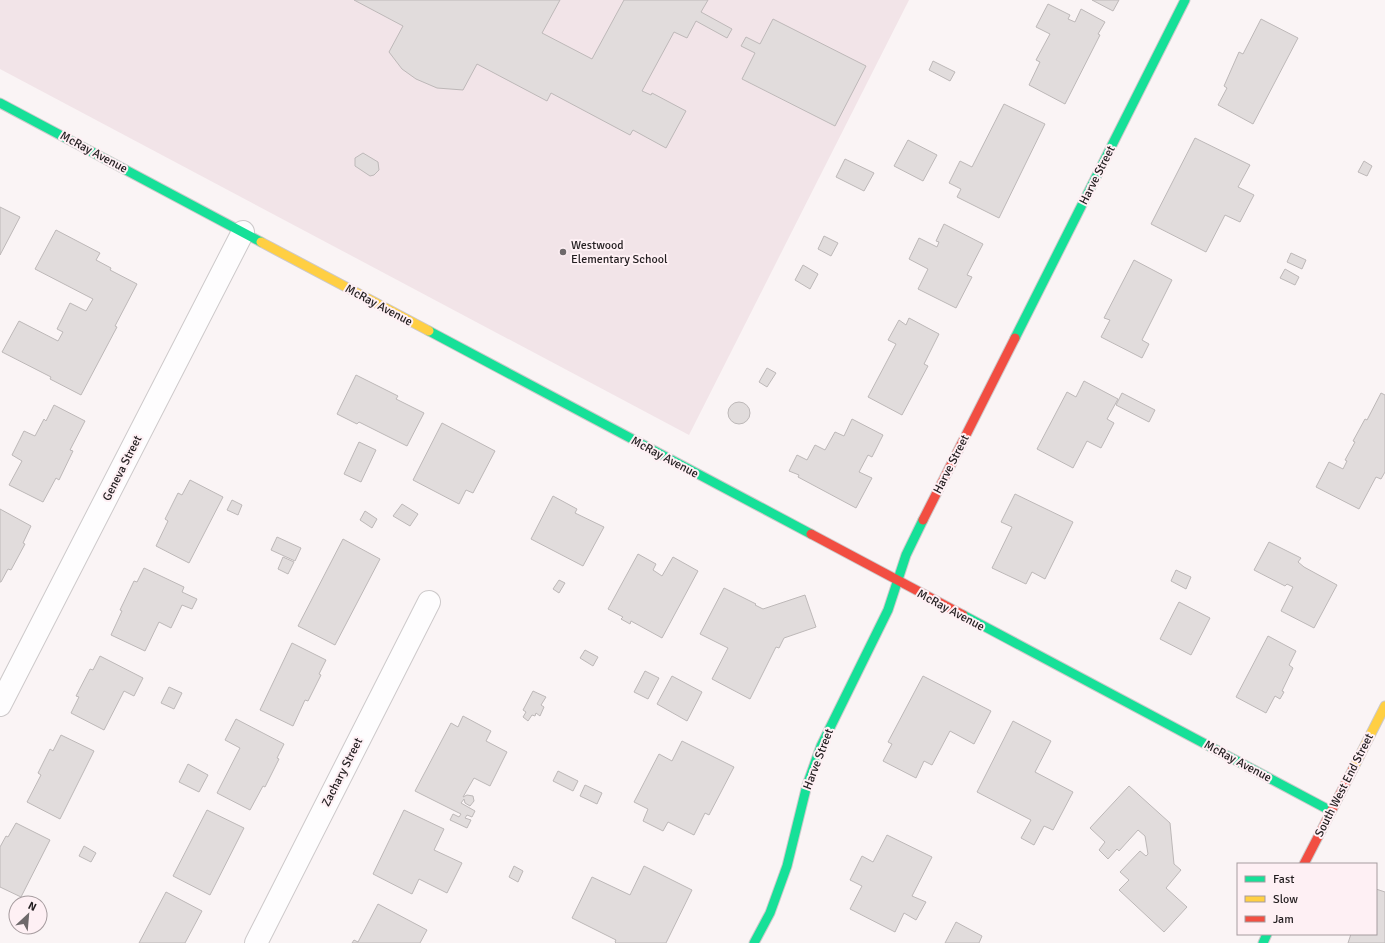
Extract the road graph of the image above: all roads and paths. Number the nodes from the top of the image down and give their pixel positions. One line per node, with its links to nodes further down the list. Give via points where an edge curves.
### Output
1 (1185, 0): 4 (street, Harve Street, via 906,555)
2 (0, 103): 3 (street, McRay Avenue)
3 (243, 232): 4 (street, McRay Avenue); 6 (street, Geneva Street)
4 (897, 581): 8 (street, McRay Avenue); 11 (street, Harve Street, via 888,610 821,746 807,785 787,866 770,914)
5 (429, 602): 10 (street, Zachary Street)
6 (0, 705)
7 (1385, 706): 8 (street, South West End Street)
8 (1331, 811): 9 (street, South West End Street)
9 (1305, 863)
10 (256, 943)
11 (754, 943)

